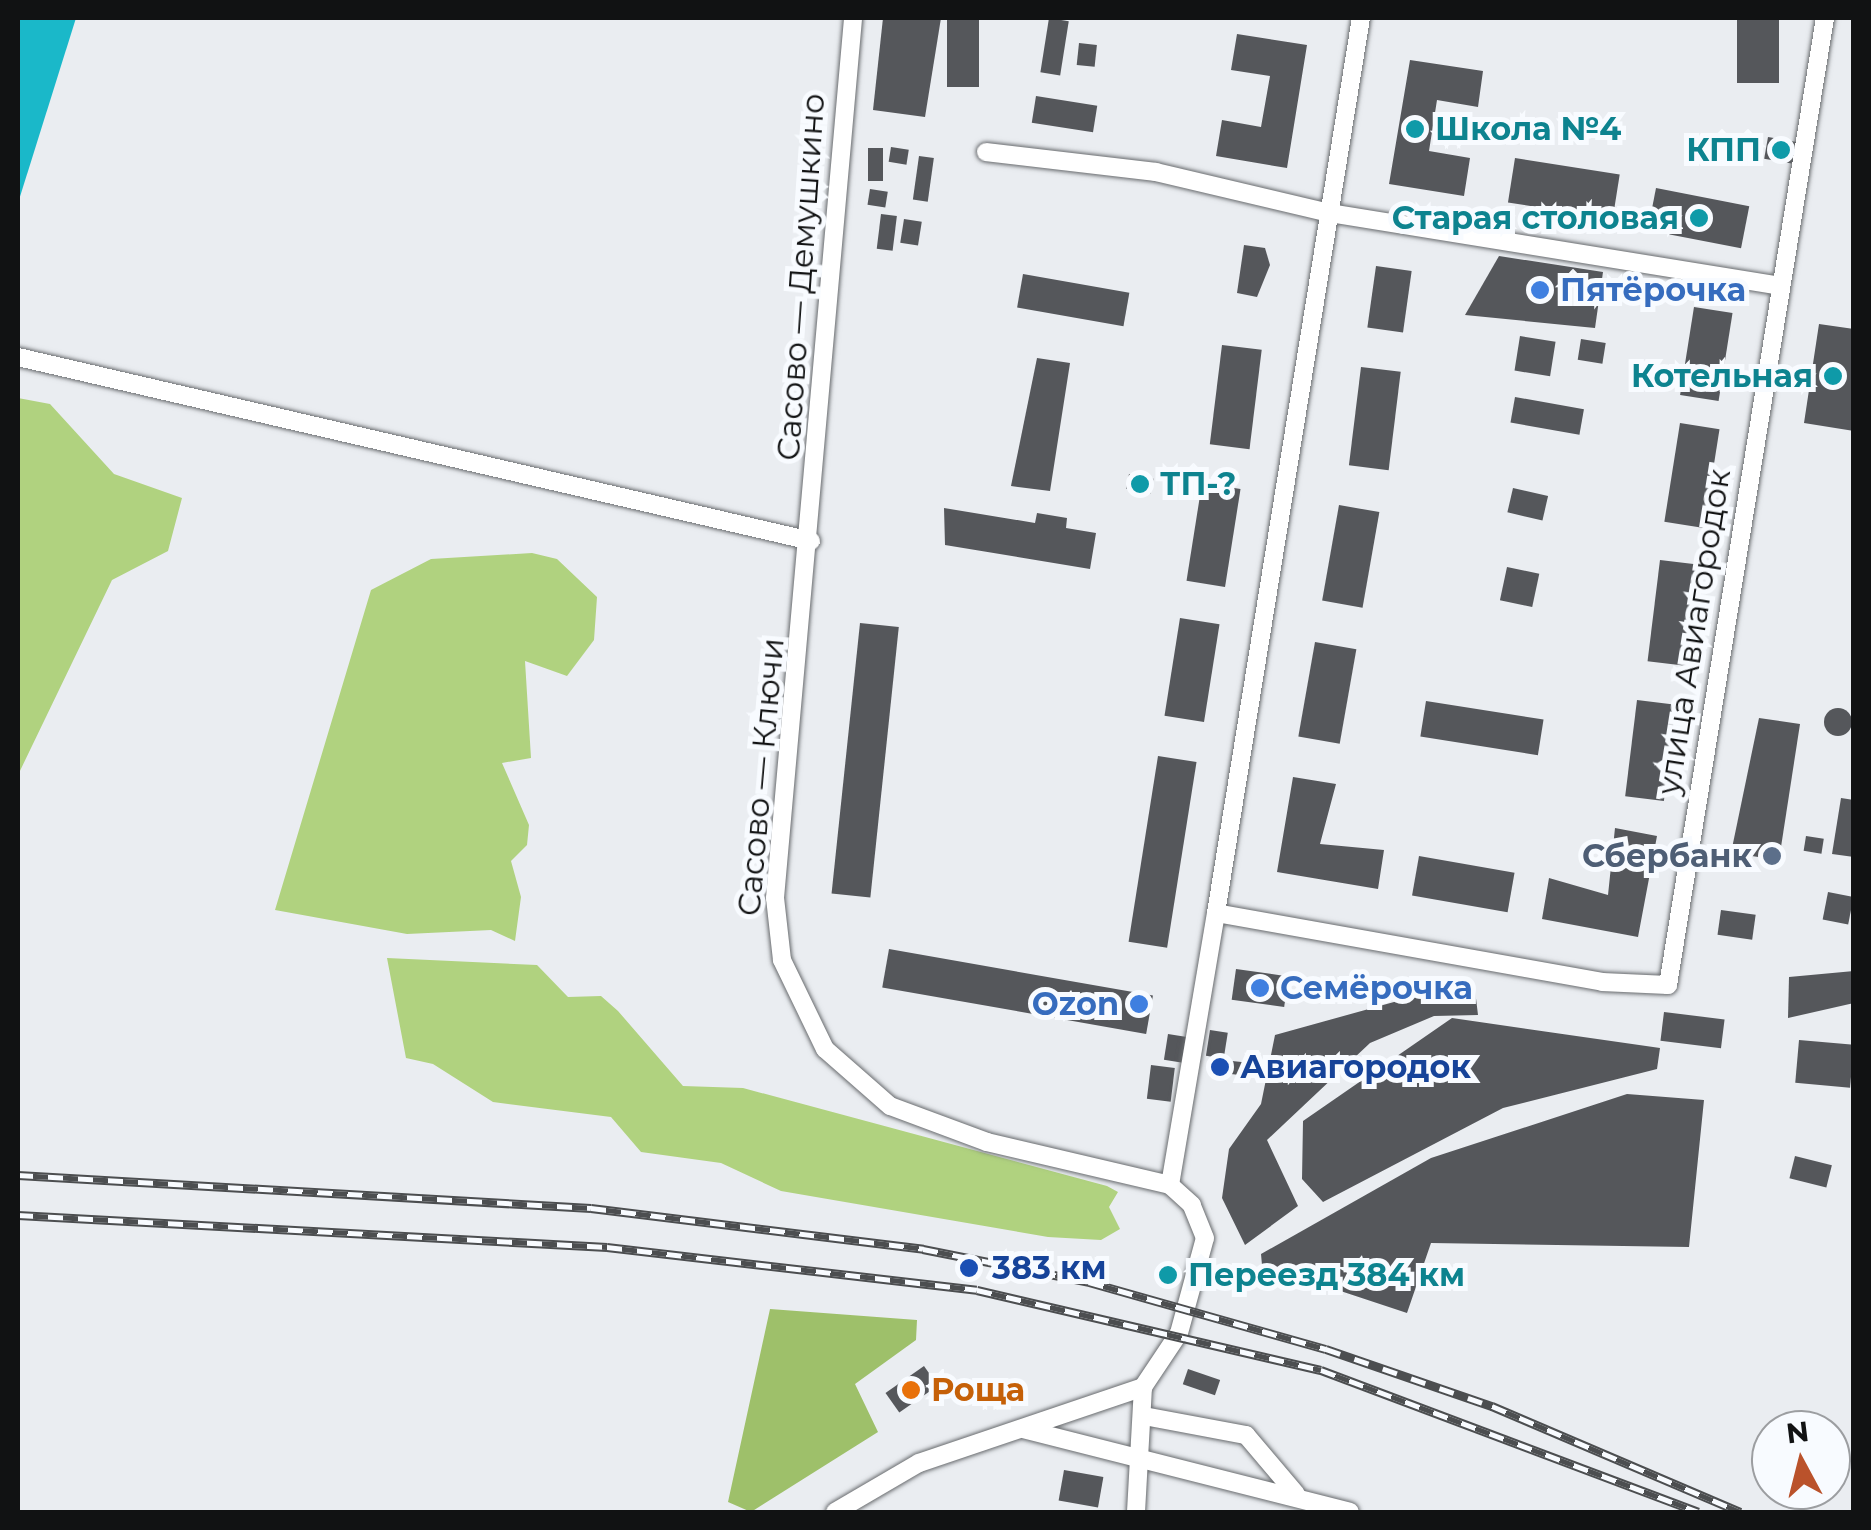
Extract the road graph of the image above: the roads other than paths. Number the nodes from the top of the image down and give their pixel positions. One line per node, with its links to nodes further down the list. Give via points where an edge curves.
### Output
1 (853, 18): 8 (street, Сасово — Демушкино)
2 (1361, 18): 5 (street)
3 (1825, 18): 6 (street)
4 (986, 152): 5 (street, via 1156,172)
5 (1330, 213): 6 (street); 9 (street)
6 (1779, 286): 9 (street, улица Авиагородок, via 1668,985 1602,982)
7 (18, 357): 8 (street)
8 (811, 542): 10 (street, Сасово — Ключи, via 775,898 782,960 811,1028 864,1088 922,1122)
9 (1216, 913): 10 (street)
10 (1170, 1185): 11 (street, via 1192,1206 1205,1238 1179,1333)
11 (1142, 1388): 12 (street); 13 (street)
12 (1144, 1416): 14 (street); 15 (street, via 1246,1435)
13 (1018, 1428): 14 (street); 16 (street, via 919,1463)
14 (1144, 1456): 15 (street); 17 (street)
15 (1296, 1494): 18 (street)
16 (836, 1512)
17 (1136, 1512)
18 (1350, 1512)

